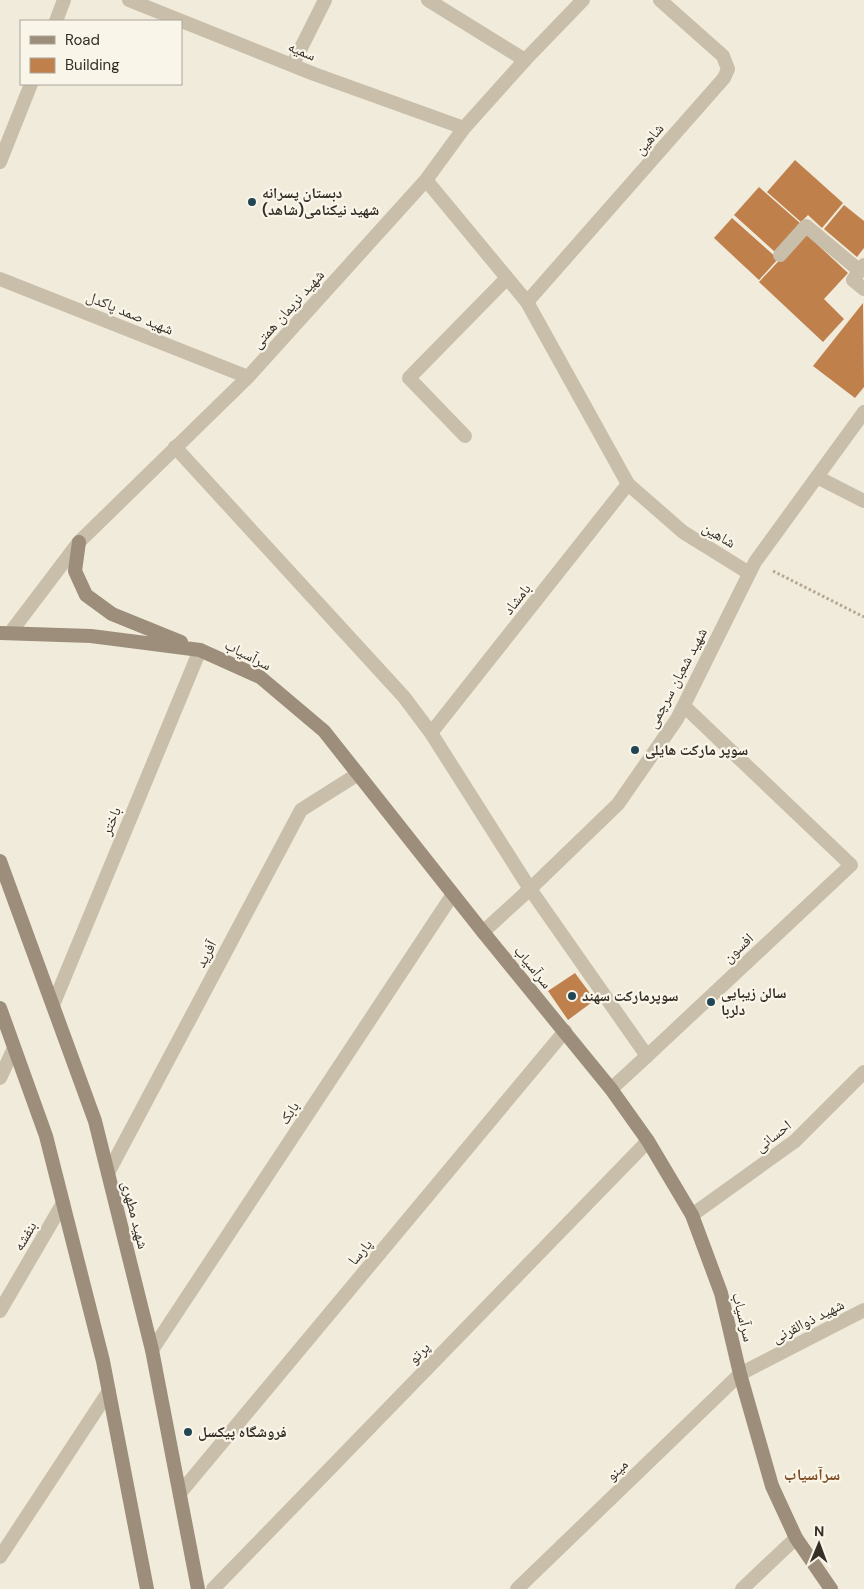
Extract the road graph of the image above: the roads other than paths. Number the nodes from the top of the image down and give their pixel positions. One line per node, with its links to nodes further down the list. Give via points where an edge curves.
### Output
1 (64, 0): 7 (street)
2 (129, 0): 8 (street, سمیه)
3 (325, 0): 11 (street)
4 (428, 0): 10 (street)
5 (583, 0): 10 (street, شهید نریمان همتی)
6 (660, 0): 21 (street, شاهین, via 723,56 728,69 724,78)
7 (56, 20)
8 (180, 20)
9 (182, 21): 11 (street, سمیه)
10 (525, 60): 13 (street, شهید نریمان همتی)
11 (293, 64): 13 (street, سمیه)
12 (31, 85): 14 (street)
13 (464, 128): 15 (street, شهید نریمان همتی)
14 (0, 162)
15 (426, 180): 18 (street, شاهین); 22 (street, شهید نریمان همتی)
16 (780, 255): 17 (street, via 806,226)
17 (862, 268): 20 (street, via 853,280)
18 (507, 278): 21 (street, شاهین); 24 (street, via 408,378)
19 (0, 279): 22 (street, شهید صمد پاکدل)
20 (864, 289)
21 (527, 302): 27 (street, شاهین)
22 (248, 377): 25 (street, شهید نریمان همتی)
23 (864, 412): 26 (street, شهید شعبان سرچمی)
24 (465, 436)
25 (175, 447): 29 (street, شهید نریمان همتی); 34 (street, via 404,697)
26 (817, 477): 28 (street); 30 (street, شهید شعبان سرچمی)
27 (628, 484): 30 (street, شاهین, via 683,532); 34 (street, بامشاد)
28 (864, 501)
29 (79, 542): 31 (street, شهید نریمان همتی); 32 (main road, via 75,571 86,595 112,614)
30 (752, 567): 33 (street, شهید شعبان سرچمی)
31 (5, 633): 32 (main road, سرآسیاب, via 91,636)
32 (200, 650): 35 (main road, سرآسیاب, via 260,677 324,730); 40 (street, باختر)
33 (684, 706): 37 (street, شهید شعبان سرچمی, via 618,804); 44 (street, افسون, via 851,865)
34 (431, 733): 37 (street)
35 (358, 774): 38 (main road, سرآسیاب); 49 (street, آفرید, via 301,810)
36 (0, 861): 40 (main road, شهید مطهری)
37 (530, 889): 39 (street, شهید شعبان سرچمی); 44 (street)
38 (454, 894): 39 (main road, سرآسیاب); 54 (street, بابک)
39 (483, 932): 42 (main road, سرآسیاب)
40 (53, 1006): 49 (main road, شهید مطهری, via 95,1121)
41 (0, 1008): 43 (main road)
42 (565, 1031): 47 (main road, سرآسیاب); 57 (street, پارسا)
43 (14, 1048): 46 (street); 50 (main road, via 46,1136)
44 (647, 1056): 47 (street, افسون)
45 (864, 1072): 51 (street, احسانی, via 795,1141)
46 (0, 1078)
47 (611, 1090): 48 (main road, سرآسیاب)
48 (648, 1140): 51 (main road, سرآسیاب); 62 (street, پرتو)
49 (108, 1173): 54 (main road, شهید مطهری)
50 (63, 1203): 53 (street, بنفشه); 56 (main road)
51 (692, 1215): 55 (main road, سرآسیاب, via 721,1293)
52 (864, 1310): 55 (street, شهید ذوالقرنی)
53 (0, 1311)
54 (152, 1350): 57 (main road, شهید مطهری)
55 (740, 1374): 58 (main road, سرآسیاب, via 772,1486); 63 (street, مینو)
56 (109, 1391): 59 (street); 60 (main road)
57 (180, 1493): 61 (main road, شهید مطهری)
58 (796, 1538): 64 (street); 65 (main road, سرآسیاب)
59 (0, 1557)
60 (147, 1589)
61 (198, 1589)
62 (214, 1589)
63 (517, 1589)
64 (742, 1589)
65 (831, 1589)

